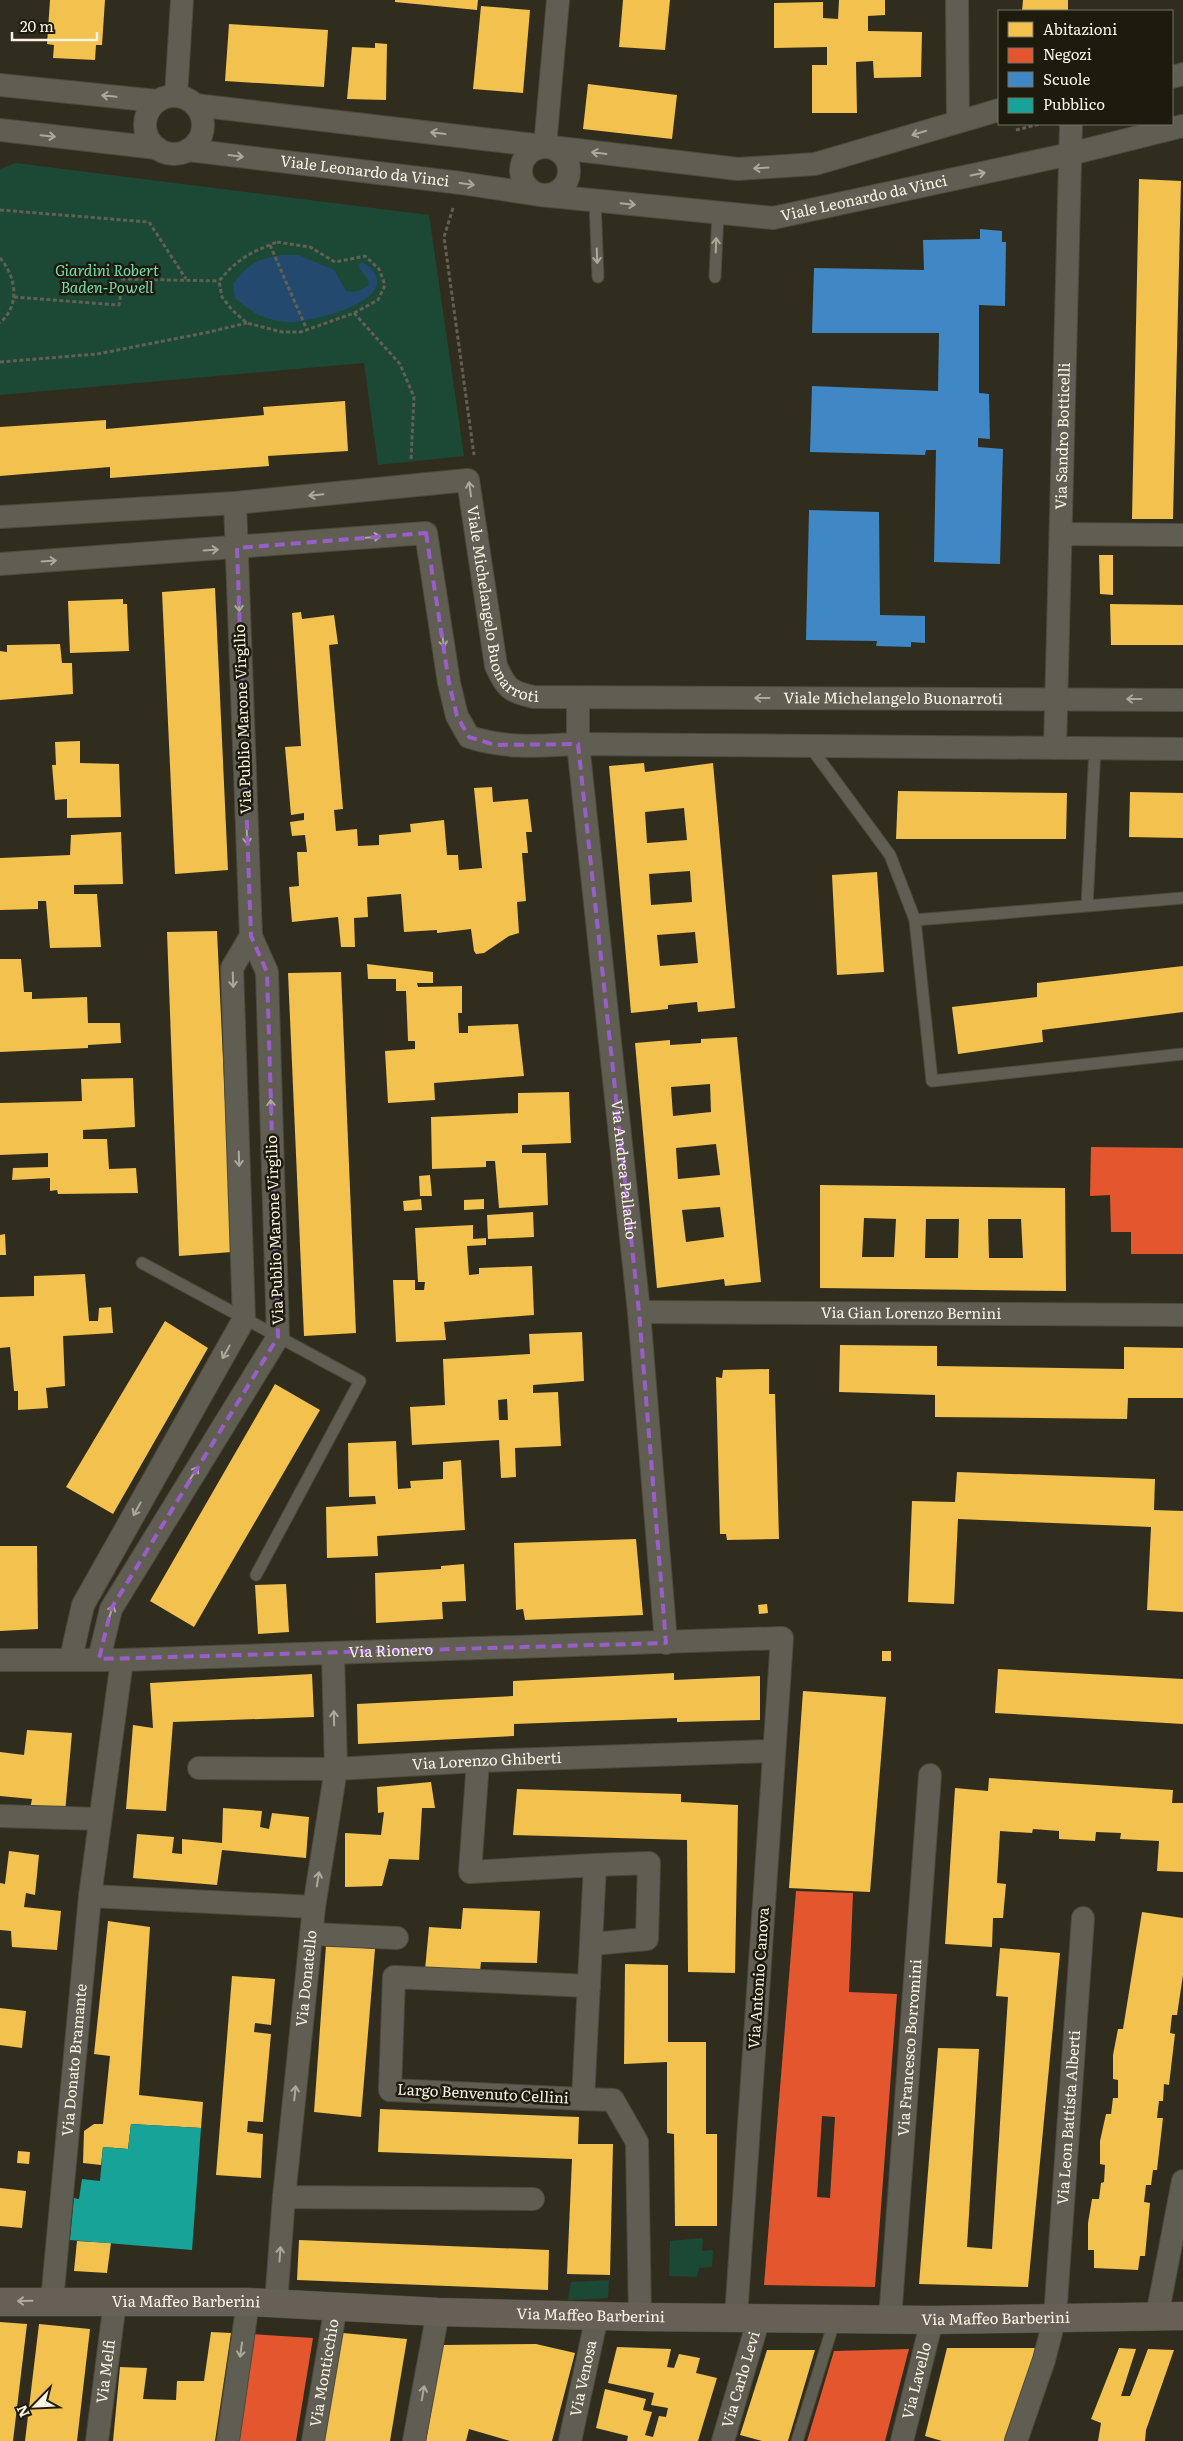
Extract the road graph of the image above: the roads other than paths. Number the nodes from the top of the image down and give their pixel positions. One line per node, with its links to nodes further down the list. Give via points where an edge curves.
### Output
1 (182, 0): 5 (street)
2 (558, 0): 11 (street)
3 (957, 0): 7 (street)
4 (0, 85): 5 (street, Viale Leonardo da Vinci, one-way to 4)
5 (176, 101): 11 (street, Viale Leonardo da Vinci, one-way to 5); 12 (street, via 147,113 150,141); 13 (street, via 202,121 199,138)
6 (998, 110): 7 (street, Viale Leonardo da Vinci)
7 (958, 121): 11 (street, Viale Leonardo da Vinci, one-way to 11, via 814,164 738,169)
8 (1071, 125): 14 (street, Via Sandro Botticelli)
9 (1183, 126): 14 (street, Viale Leonardo da Vinci)
10 (0, 130): 12 (street, Viale Leonardo da Vinci, one-way to 12)
11 (545, 146): 15 (street, via 530,151 521,165 521,177 526,187); 15 (street, Viale Leonardo da Vinci, via 565,157 569,171 560,190)
12 (157, 148): 13 (street, Viale Leonardo da Vinci, via 172,153)
13 (188, 150): 15 (street, Viale Leonardo da Vinci, one-way to 15)
14 (1070, 154): 17 (street, Viale Leonardo da Vinci, one-way to 14, via 773,218); 22 (street, Via Sandro Botticelli)
15 (540, 195): 16 (street, Viale Leonardo da Vinci)
16 (595, 201): 17 (street, Viale Leonardo da Vinci, one-way to 17); 18 (lane, one-way to 18)
17 (718, 213): 19 (lane, one-way to 17)
18 (598, 277)
19 (715, 277)
20 (235, 503): 21 (street, Viale Michelangelo Buonarroti); 24 (street, Via Publio Marone Virgilio); 26 (street, Viale Michelangelo Buonarroti, one-way to 20, via 534,697 515,693 504,684 496,666 468,480)
21 (0, 517)
22 (1061, 534): 23 (street); 27 (street, Via Sandro Botticelli)
23 (1183, 534)
24 (236, 548): 25 (street, one-way to 24); 29 (street, one-way to 29, via 426,532 449,683 457,716 468,737 495,745); 37 (street, Via Publio Marone Virgilio, one-way to 37)
25 (0, 564)
26 (578, 698): 27 (street, Viale Michelangelo Buonarroti, one-way to 26); 29 (street, Via Andrea Palladio)
27 (1056, 699): 28 (street, Viale Michelangelo Buonarroti, one-way to 27); 31 (street, Via Sandro Botticelli)
28 (1183, 700)
29 (578, 744): 30 (street); 40 (street, Via Andrea Palladio)
30 (811, 748): 31 (street); 36 (lane, via 890,856)
31 (1055, 748): 32 (street)
32 (1096, 748): 33 (street); 35 (lane)
33 (1183, 749)
34 (1183, 898): 35 (lane)
35 (1087, 906): 36 (lane)
36 (915, 920): 38 (lane, via 932,1081)
37 (251, 936): 42 (street, one-way to 42, via 232,968); 43 (street, Via Publio Marone Virgilio, one-way to 37, via 267,972)
38 (1183, 1054)
39 (142, 1263): 42 (lane)
40 (639, 1312): 41 (street, Via Gian Lorenzo Bernini); 46 (street, Via Andrea Palladio)
41 (1183, 1315)
42 (244, 1319): 43 (lane); 48 (street, one-way to 48, via 82,1605)
43 (278, 1337): 44 (lane, via 360,1380); 49 (street, Via Publio Marone Virgilio, one-way to 43, via 111,1609)
44 (256, 1575)
45 (782, 1638): 46 (street, Via Rionero); 52 (street, Via Antonio Canova)
46 (666, 1643): 47 (street, Via Rionero)
47 (333, 1653): 51 (street, Via Rionero); 55 (street, Via Donatello, one-way to 47)
48 (71, 1658): 49 (street, Via Rionero); 50 (street, Via Rionero)
49 (99, 1659): 51 (street, Via Rionero)
50 (0, 1660)
51 (122, 1660): 58 (street, Via Donato Bramante)
52 (774, 1751): 53 (street, Via Lorenzo Ghiberti); 81 (street, Via Antonio Canova)
53 (478, 1761): 55 (street, Via Lorenzo Ghiberti); 59 (street, via 470,1872)
54 (199, 1768): 55 (street, Via Lorenzo Ghiberti)
55 (336, 1769): 61 (street, Via Donatello, one-way to 55)
56 (930, 1775): 84 (street, Via Francesco Borromini)
57 (0, 1816): 58 (street)
58 (100, 1819): 60 (street, Via Donato Bramante)
59 (595, 1865): 65 (street); 65 (street, via 649,1864 646,1939)
60 (90, 1896): 61 (street); 71 (street, Via Donato Bramante)
61 (314, 1907): 63 (street, Via Donatello)
62 (1083, 1918): 82 (street, Via Leon Battista Alberti)
63 (311, 1934): 64 (street); 69 (street, Via Donatello, one-way to 63)
64 (397, 1938)
65 (592, 1944): 66 (street)
66 (589, 1986): 67 (street); 67 (street, Largo Benvenuto Cellini, via 394,1977 390,2090)
67 (583, 2099): 80 (street, via 613,2100 636,2142)
68 (1183, 2181): 79 (street)
69 (284, 2197): 70 (street); 75 (street, Via Donatello, one-way to 69)
70 (533, 2199)
71 (52, 2301): 72 (street, Via Maffeo Barberini, one-way to 72); 73 (street, Via Maffeo Barberini)
72 (0, 2302)
73 (116, 2302): 74 (street, Via Maffeo Barberini); 86 (street, Via Melfi)
74 (248, 2302): 75 (street, Via Maffeo Barberini); 87 (street, one-way to 87)
75 (276, 2303): 76 (street, Via Maffeo Barberini)
76 (336, 2306): 77 (street, Via Maffeo Barberini); 88 (street, Via Monticchio)
77 (438, 2312): 78 (street, Via Maffeo Barberini); 89 (street, one-way to 77)
78 (597, 2316): 80 (street, Via Maffeo Barberini); 90 (street, Via Venosa)
79 (1170, 2316): 82 (street, Via Maffeo Barberini)
80 (640, 2317): 81 (street, Via Maffeo Barberini)
81 (747, 2317): 83 (street, Via Maffeo Barberini); 91 (street, Via Carlo Levi)
82 (1055, 2318): 85 (street, Via Maffeo Barberini); 94 (street, Via Leon Battista Alberti)
83 (835, 2319): 84 (street, Via Maffeo Barberini); 92 (lane)
84 (890, 2319): 85 (street, Via Maffeo Barberini)
85 (932, 2320): 93 (street, Via Lavello)
86 (97, 2441)
87 (228, 2441)
88 (313, 2441)
89 (414, 2441)
90 (570, 2441)
91 (723, 2441)
92 (797, 2441)
93 (902, 2441)
94 (1016, 2441)

